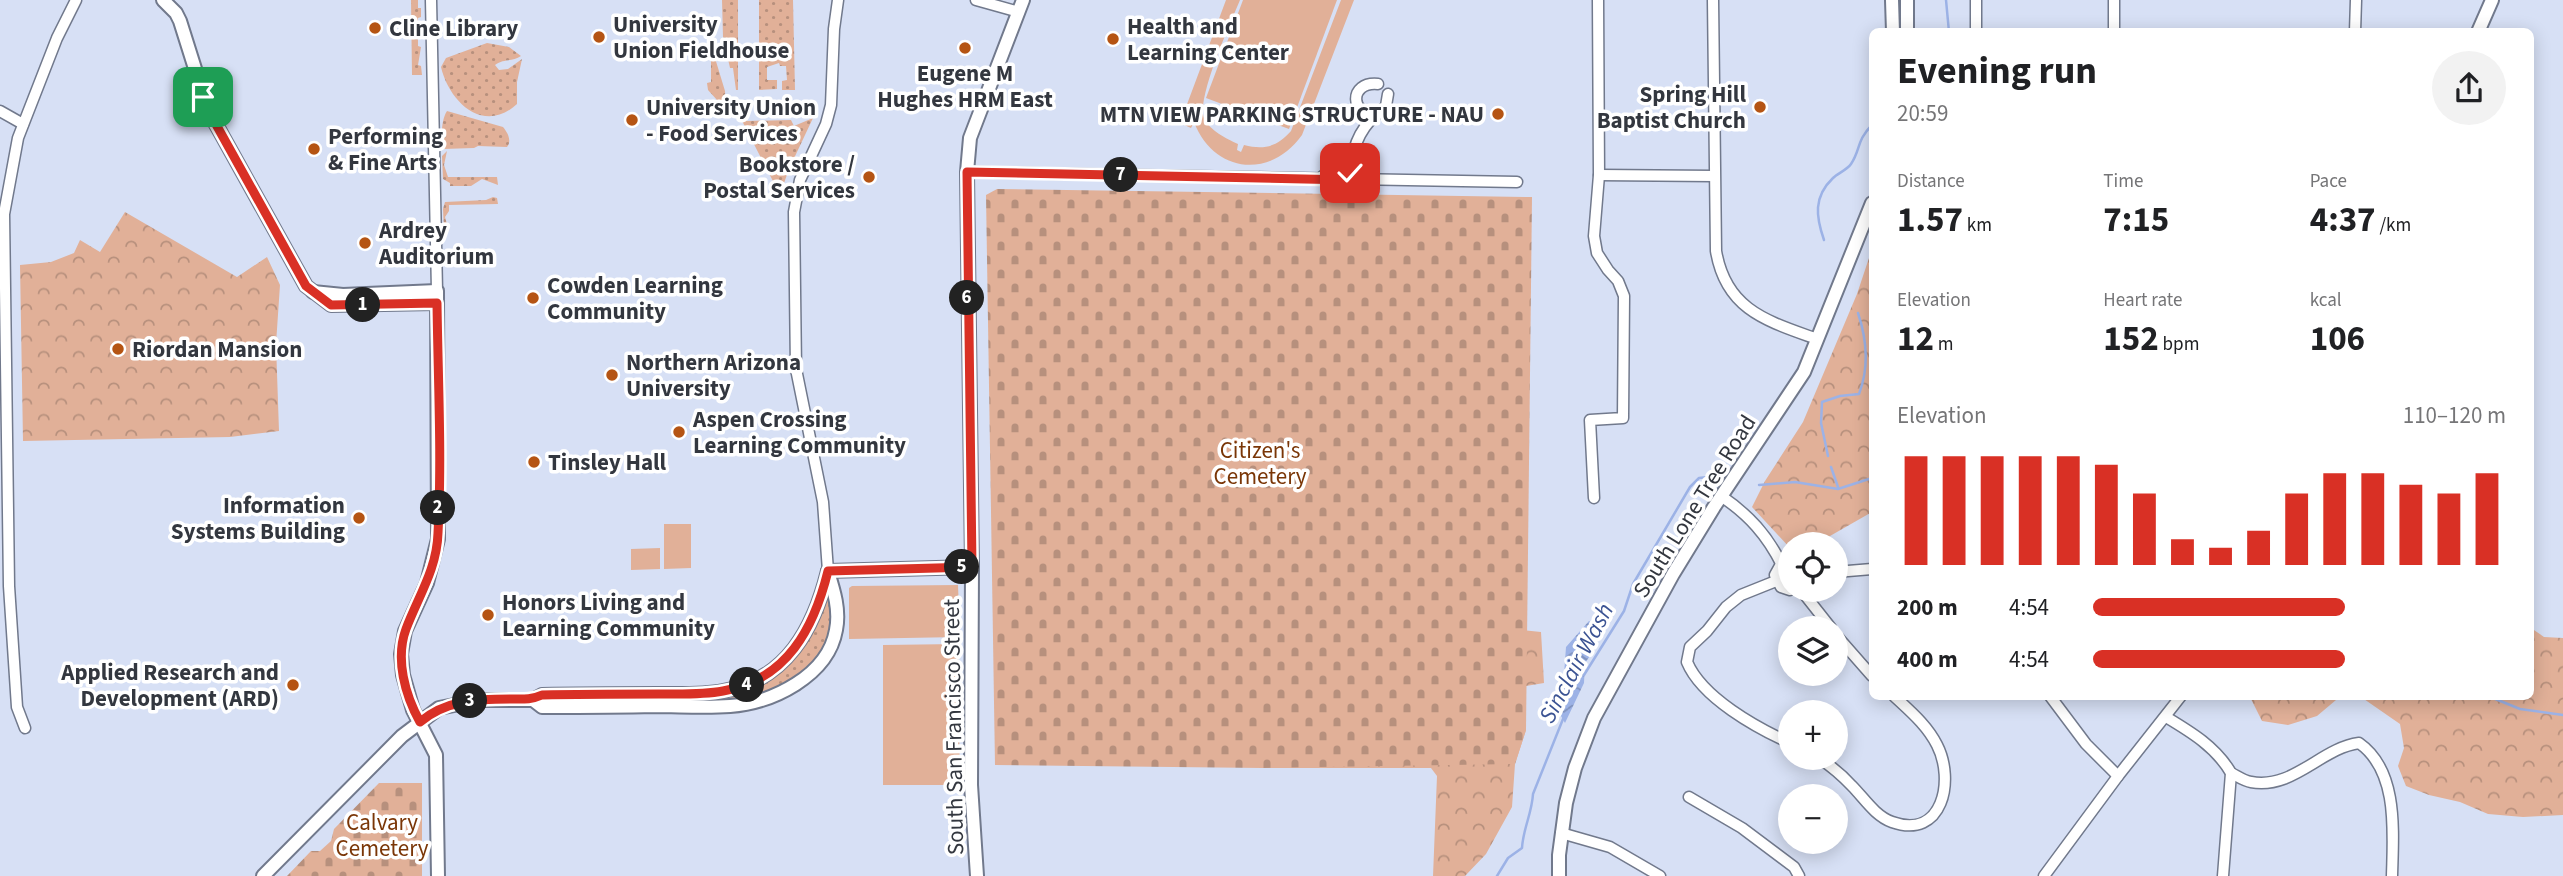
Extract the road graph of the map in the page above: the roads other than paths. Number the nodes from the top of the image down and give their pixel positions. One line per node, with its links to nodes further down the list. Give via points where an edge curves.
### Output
1 (76, 0): 26 (street)
2 (163, 0): 36 (street, via 180,21 208,110 301,280 313,292 344,296)
3 (431, 0): 36 (street)
4 (838, 0): 44 (street, via 831,105 800,180 794,212 796,369 823,502)
5 (976, 0): 14 (street)
6 (1598, 0): 30 (street)
7 (1713, 0): 31 (street)
8 (1892, 0): 15 (street)
9 (1907, 0): 16 (street)
10 (1976, 0): 17 (street)
11 (2114, 0): 18 (street)
12 (2356, 0): 19 (street)
13 (2493, 0): 20 (street)
14 (1021, 6): 29 (street, South San Francisco Street, via 970,138)
15 (1893, 28)
16 (1908, 28)
17 (1976, 28)
18 (2114, 28)
19 (2356, 28)
20 (2480, 28)
21 (1378, 84): 23 (street, via 1359,89)
22 (1388, 94): 25 (street, via 1387,106)
23 (1360, 109): 25 (street); 27 (street)
24 (0, 111): 26 (street)
25 (1377, 114): 27 (street)
26 (23, 124): 48 (street, via 4,214)
27 (1364, 125): 28 (street)
28 (1353, 151): 32 (street); 33 (street)
29 (967, 172): 32 (street); 41 (street, South San Francisco Street)
30 (1599, 175): 31 (street); 39 (street, via 1597,253 1624,296 1623,418 1590,419)
31 (1714, 176): 37 (street, via 1716,251 1726,286 1739,302 1765,319)
32 (1319, 179): 33 (street)
33 (1350, 180): 34 (street)
34 (1517, 182)
35 (1869, 211): 37 (street, South Lone Tree Road)
36 (437, 297): 58 (street, via 438,539 401,654 402,675)
37 (1817, 339): 38 (street, South Lone Tree Road, via 1804,372)
38 (1721, 495): 40 (street, via 1746,513); 65 (street, South Lone Tree Road, via 1594,718 1575,768)
39 (1594, 498)
40 (1778, 553)
41 (972, 567): 44 (street); 68 (street, South San Francisco Street, via 971,785)
42 (1778, 569): 46 (street)
43 (1869, 569): 45 (street)
44 (828, 571): 53 (street, via 812,624 799,644 748,685 694,694 542,695); 53 (street, via 836,598 832,643 801,682 767,698 732,706 541,707)
45 (1848, 571)
46 (1776, 581): 47 (street); 60 (street, via 1741,595 1726,607 1690,647 1687,658 1699,681 1715,697)
47 (1778, 583)
48 (5, 586): 59 (street, via 17,707)
49 (1810, 602): 50 (street)
50 (1822, 616)
51 (1848, 649): 52 (street)
52 (1869, 673)
53 (533, 699): 58 (street, via 459,702 439,708)
54 (1898, 700): 61 (street, via 1926,728 1942,758 1945,788 1934,814 1910,825 1885,819)
55 (2053, 700): 63 (street, via 2085,744)
56 (2178, 700): 57 (street)
57 (2166, 717): 62 (street, via 2196,734); 63 (street)
58 (420, 722): 66 (street); 67 (street, via 436,755)
59 (26, 728)
60 (1778, 737)
61 (1834, 770)
62 (2231, 773): 73 (street); 74 (street, via 2249,782 2285,778 2345,744 2359,743 2369,750 2386,780 2393,831)
63 (2118, 776): 72 (street)
64 (1689, 797): 71 (street, via 1742,828 1794,867)
65 (1561, 833): 69 (street, South Lone Tree Road); 70 (street, via 1610,847)
66 (262, 876)
67 (438, 876)
68 (977, 876)
69 (1559, 876)
70 (1660, 876)
71 (1798, 876)
72 (2044, 876)
73 (2223, 876)
74 (2392, 876)

